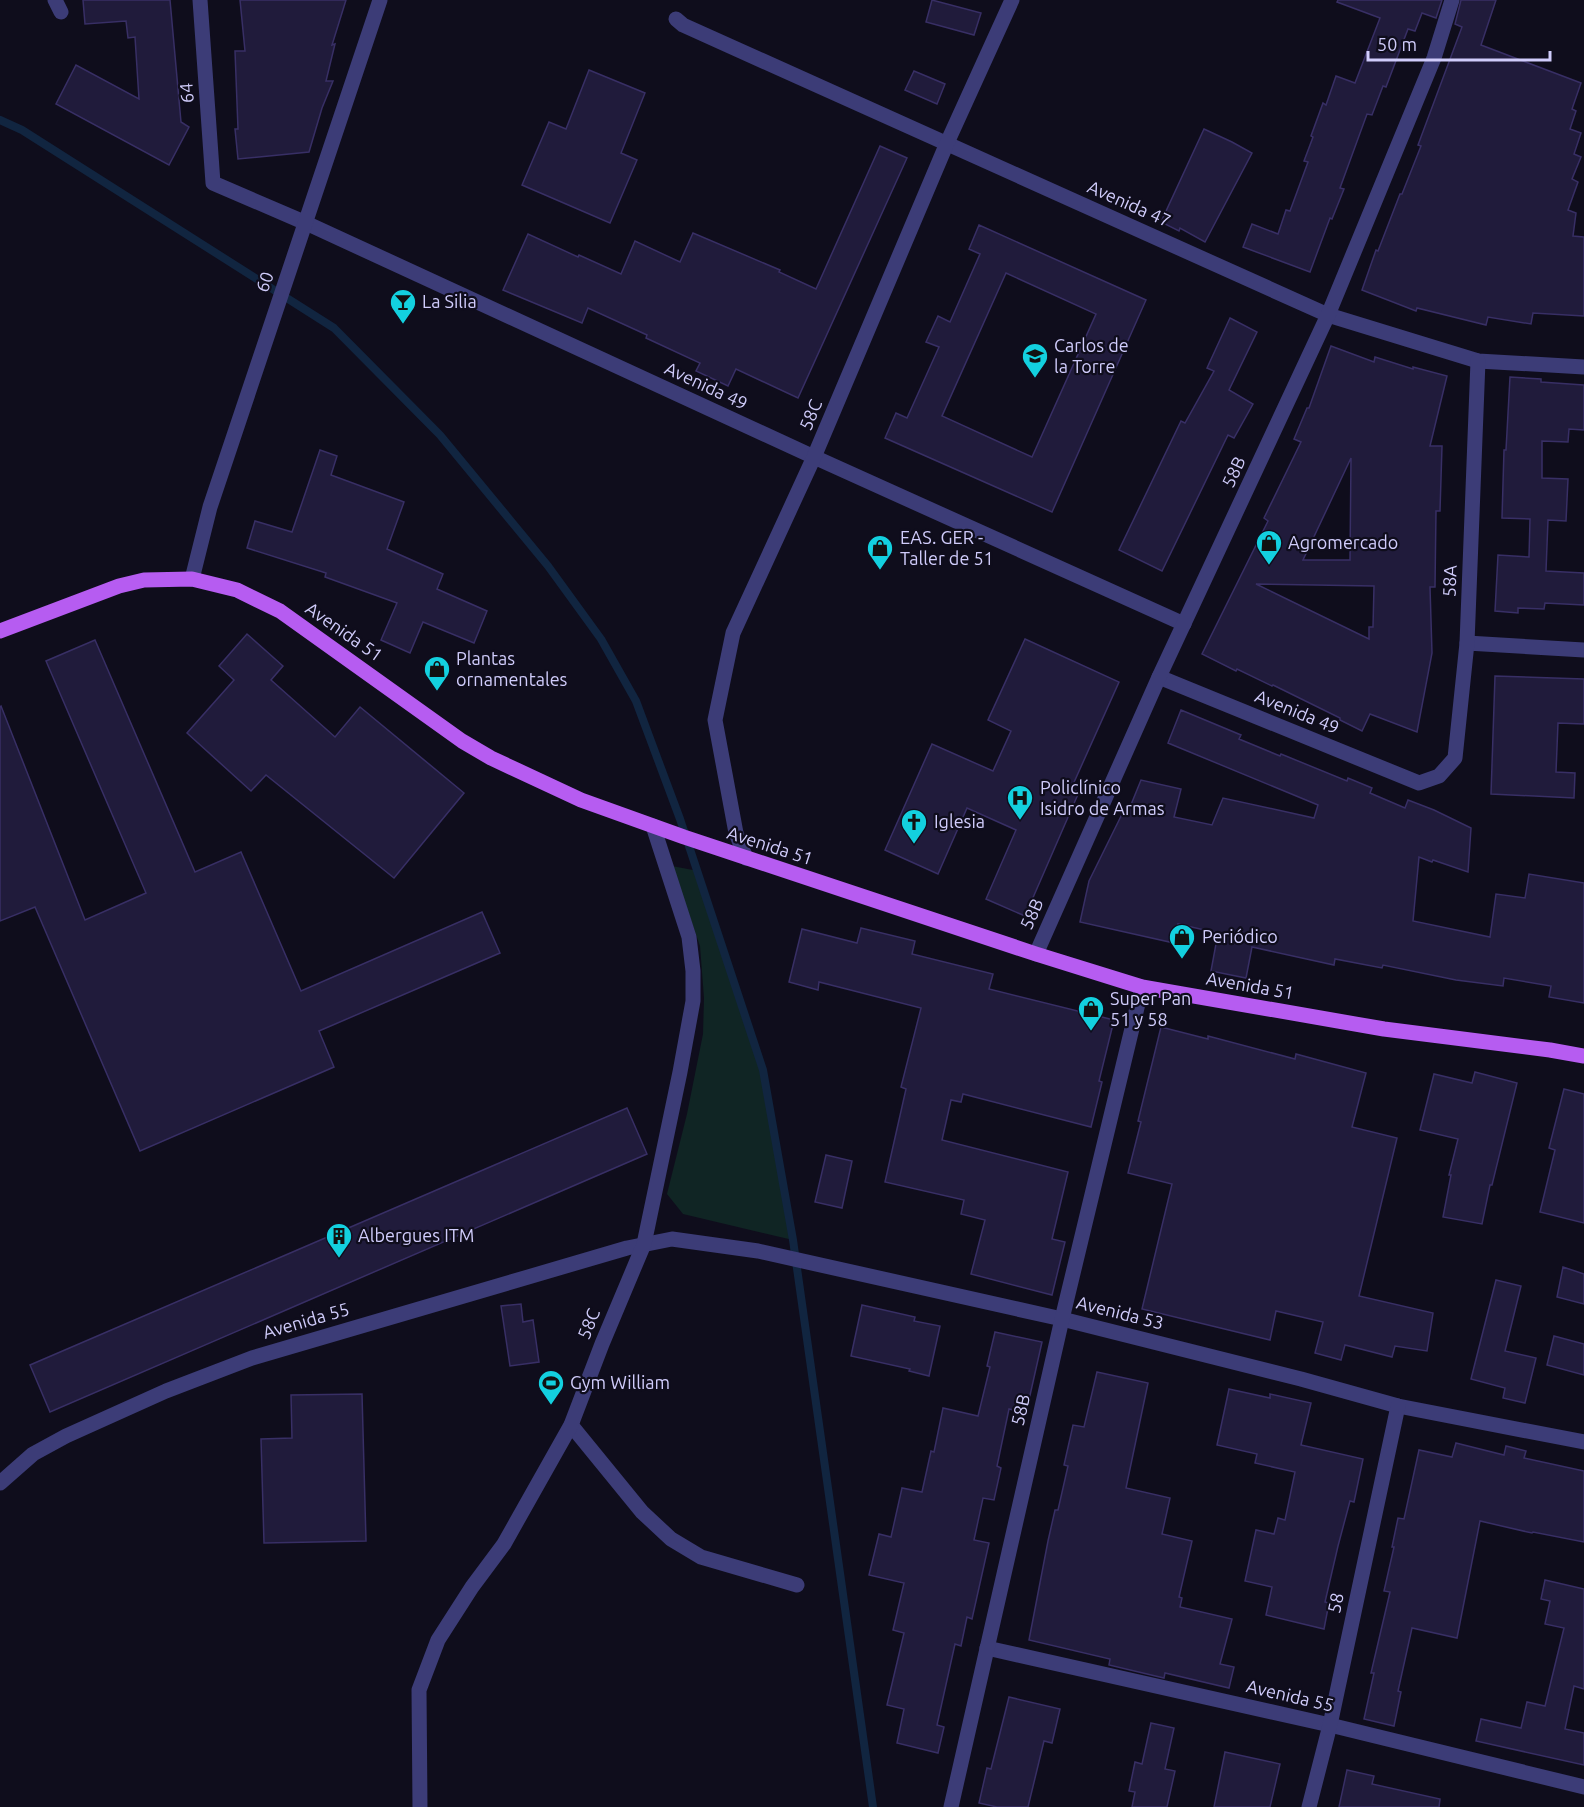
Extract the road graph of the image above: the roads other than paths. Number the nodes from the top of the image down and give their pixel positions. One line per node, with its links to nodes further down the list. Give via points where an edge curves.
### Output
1 (200, 0): 7 (street, 64)
2 (381, 0): 8 (street, 60)
3 (1012, 0): 6 (street, 58C)
4 (1452, 0): 9 (street, 58B, via 1434,58)
5 (676, 19): 6 (street, Avenida 47)
6 (947, 143): 9 (street, Avenida 47); 12 (street, 58C)
7 (213, 183): 8 (street, Avenida 49)
8 (306, 223): 12 (street, Avenida 49); 13 (street, 60, via 210,507)
9 (1328, 315): 10 (street, Avenida 47); 14 (street, 58B)
10 (1478, 361): 11 (street, Avenida 47); 16 (street, 58A)
11 (1584, 367)
12 (814, 457): 14 (street, Avenida 49); 21 (street, 58C, via 733,633 715,720 736,834)
13 (192, 579): 15 (main road, Avenida 51, via 144,580 119,586); 20 (main road, Avenida 51, via 237,590 280,611 454,736 491,758 581,800)
14 (1184, 624): 18 (street, 58B)
15 (0, 631)
16 (1467, 643): 17 (street); 19 (street, 58A, via 1455,758 1439,776)
17 (1584, 650)
18 (1159, 677): 19 (street, Avenida 49); 22 (street, 58B)
19 (1419, 783)
20 (652, 826): 21 (main road, Avenida 51); 25 (street, 58C, via 688,937 693,1000)
21 (746, 858): 22 (main road, Avenida 51)
22 (1036, 954): 23 (main road, Avenida 51)
23 (1142, 987): 24 (main road, Avenida 51, via 1384,1029); 26 (street, 58B)
24 (1584, 1056)
25 (644, 1244): 26 (street, Avenida 53, via 672,1239 758,1251); 28 (street, 58C); 30 (street, Avenida 55, via 252,1358 66,1436 33,1454)
26 (1062, 1319): 27 (street, Avenida 53); 32 (street, 58B)
27 (1398, 1406): 29 (street, Avenida 53); 33 (street, 58)
28 (571, 1425): 31 (street, via 642,1512 671,1539 701,1557); 35 (street, 58C, via 504,1544 438,1640 419,1690)
29 (1584, 1442)
30 (0, 1483)
31 (797, 1585)
32 (987, 1648): 33 (street, Avenida 55); 36 (street, 58B)
33 (1330, 1725): 34 (street, Avenida 55); 37 (street, 58)
34 (1584, 1787)
35 (420, 1807)
36 (951, 1807)
37 (1309, 1807)

